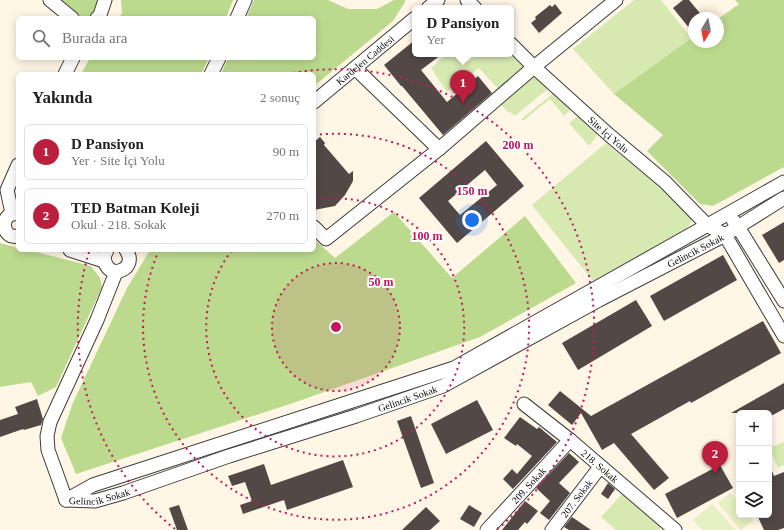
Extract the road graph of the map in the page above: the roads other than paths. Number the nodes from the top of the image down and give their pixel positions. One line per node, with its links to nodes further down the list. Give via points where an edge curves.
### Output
1 (50, 0): 5 (street)
2 (105, 0): 6 (street)
3 (245, 0): 7 (street)
4 (616, 0): 12 (street)
5 (70, 16)
6 (99, 16)
7 (238, 16)
8 (412, 20): 13 (street, Kardelen Caddesi)
9 (514, 47): 12 (street, Site İçi Yolu)
10 (72, 60): 14 (street)
11 (218, 60): 15 (street)
12 (534, 67): 17 (street); 23 (street, Site İçi Yolu, via 665,182)
13 (355, 68): 16 (street, Kardelen Caddesi); 17 (street)
14 (66, 72)
15 (212, 72)
16 (316, 100)
17 (439, 149): 26 (street, via 326,239)
18 (16, 170): 22 (street, via 7,190)
19 (784, 182): 21 (street, Gelincik Sokak)
20 (784, 198): 24 (street, Gelincik Sokak)
21 (728, 213): 23 (street, Gelincik Sokak); 24 (street)
22 (15, 214): 25 (street, via 8,215)
23 (707, 225): 27 (street, Site İçi Yolu); 35 (street, Gelincik Sokak, via 454,368)
24 (738, 227): 27 (street, Gelincik Sokak); 33 (street)
25 (1, 229): 28 (street, via 10,236)
26 (316, 230)
27 (725, 235): 34 (street); 36 (street, Gelincik Sokak)
28 (16, 236)
29 (82, 252): 31 (street)
30 (129, 252): 32 (street, via 127,267)
31 (106, 256): 32 (street, via 108,268)
32 (116, 272): 40 (street, via 50,422 48,450)
33 (784, 301)
34 (784, 336)
35 (432, 375): 36 (street); 40 (street, Gelincik Sokak, via 93,485)
36 (443, 386): 40 (street, Gelincik Sokak, via 123,493 95,501)
37 (524, 404): 38 (street, 218. Sokak)
38 (570, 440): 39 (street, 218. Sokak); 41 (street, 209. Sokak)
39 (600, 467): 42 (street, 207. Sokak); 43 (street, 218. Sokak)
40 (66, 500)
41 (487, 530)
42 (552, 530)
43 (675, 530)

